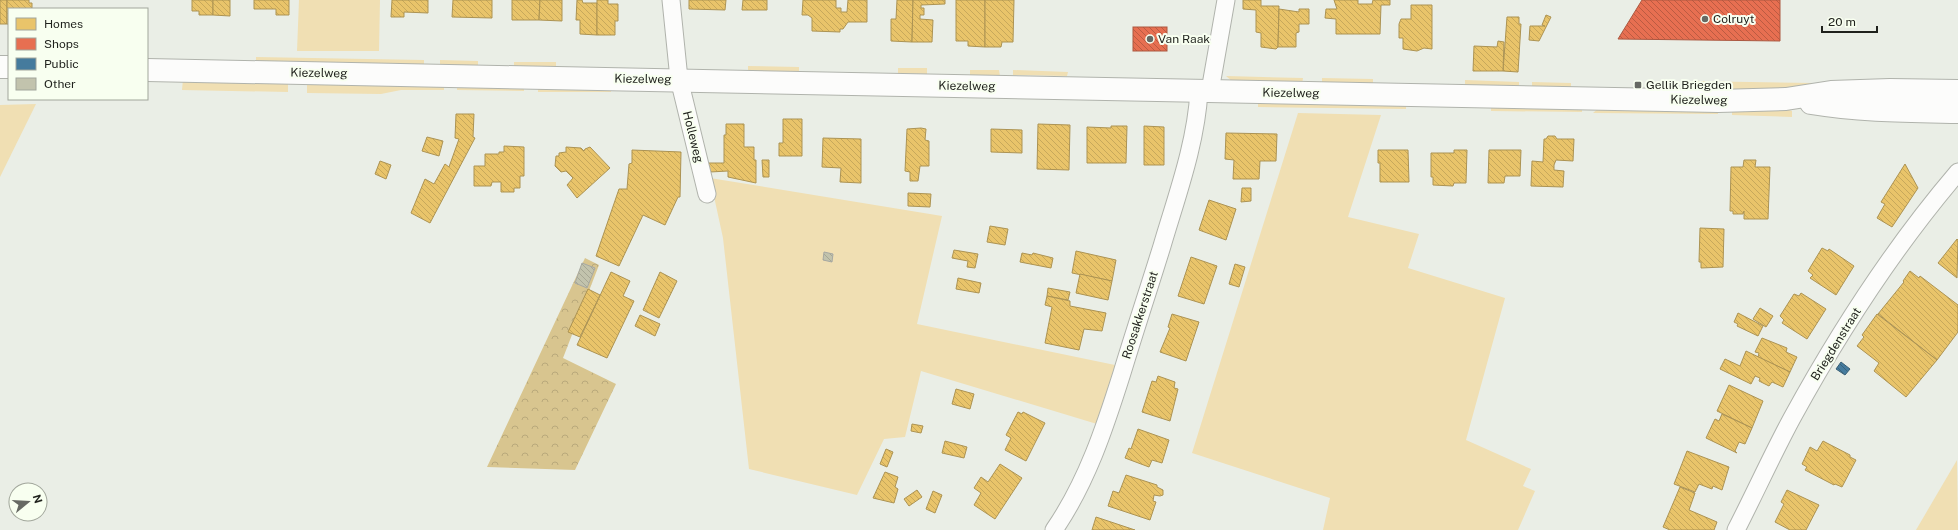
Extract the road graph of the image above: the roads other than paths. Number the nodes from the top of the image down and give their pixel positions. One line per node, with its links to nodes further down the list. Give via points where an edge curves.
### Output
1 (671, 0): 4 (street, Holleweg)
2 (1226, 0): 5 (street, Roosakkerstraat)
3 (148, 70): 4 (main road, Kiezelweg)
4 (679, 79): 5 (main road, Kiezelweg); 10 (street, Holleweg)
5 (1204, 91): 7 (main road, Kiezelweg, via 1710,101); 11 (street, Roosakkerstraat, via 1195,131 1109,413 1089,468)
6 (1958, 91): 7 (main road, Kiezelweg, via 1846,92)
7 (1786, 99): 8 (main road, Kiezelweg, via 1830,106)
8 (1958, 112)
9 (1958, 172): 12 (street, Briegdenstraat, via 1931,204 1843,329 1791,419)
10 (707, 194)
11 (1054, 530)
12 (1736, 530)

